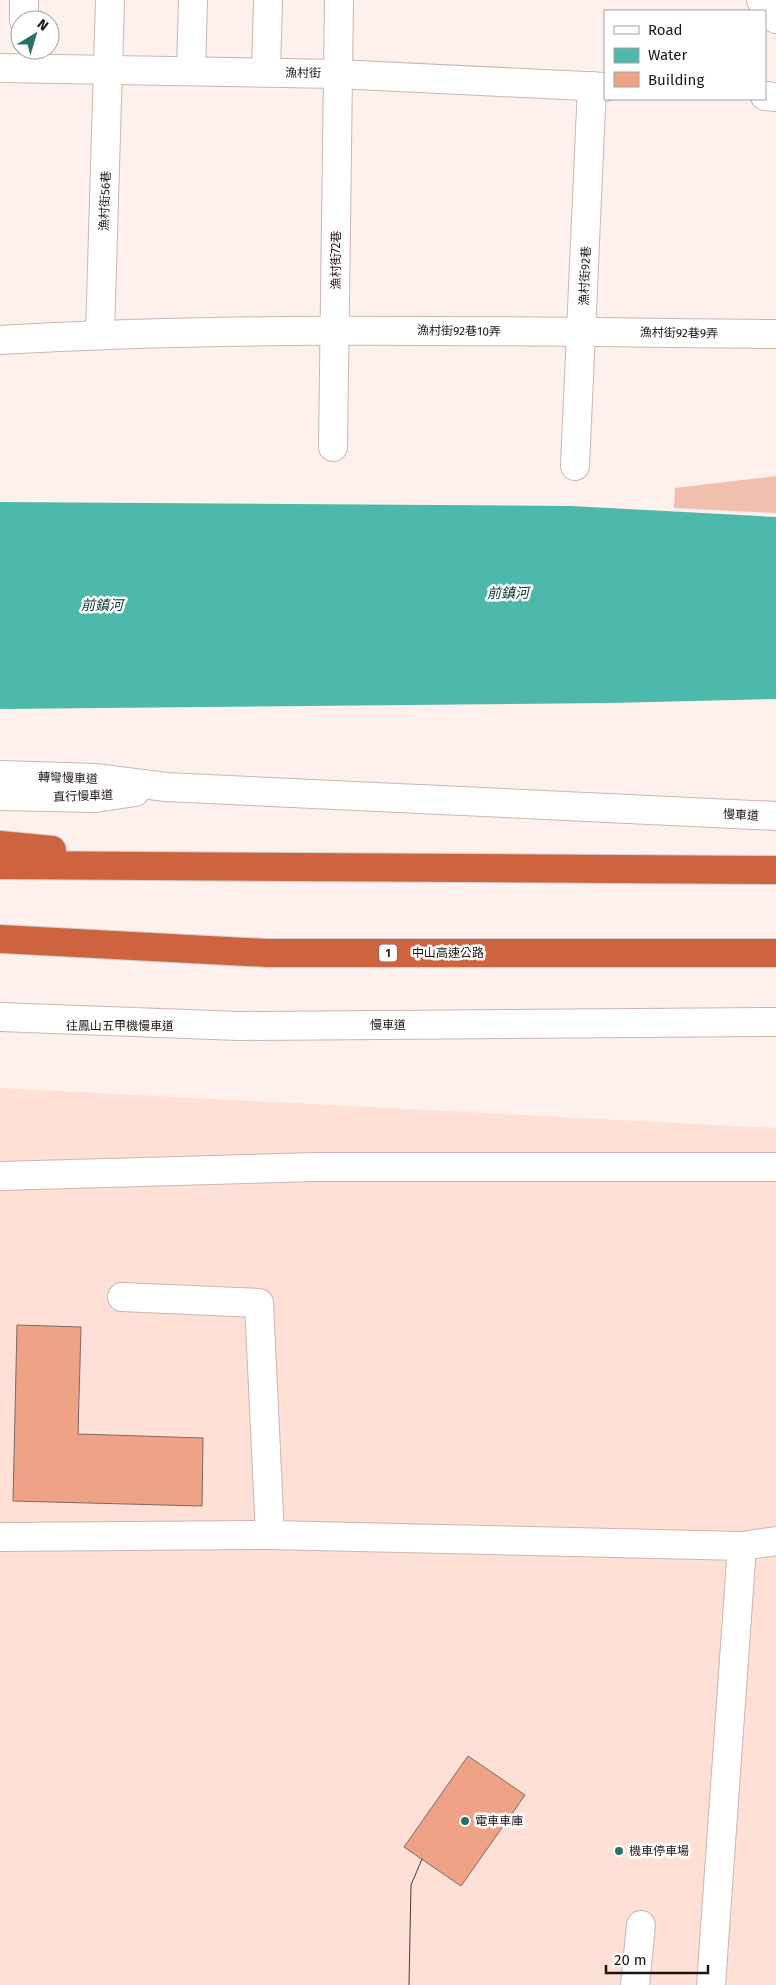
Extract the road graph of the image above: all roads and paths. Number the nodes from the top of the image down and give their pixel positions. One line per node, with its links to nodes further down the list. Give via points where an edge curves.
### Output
1 (110, 0): 8 (street, 漁村街56巷)
2 (193, 0): 9 (street)
3 (268, 0): 10 (street)
4 (339, 0): 11 (street, 漁村街72巷)
5 (760, 0): 6 (street)
6 (776, 19)
7 (16, 62): 8 (street, 漁村街)
8 (109, 68): 9 (street, 漁村街); 15 (street, 漁村街56巷)
9 (191, 70): 10 (street, 漁村街)
10 (266, 72): 11 (street, 漁村街)
11 (337, 74): 12 (street, 漁村街); 13 (street, 漁村街72巷)
12 (599, 86): 14 (street, 漁村街92巷)
13 (335, 330): 14 (street, 漁村街92巷10弄); 15 (street); 18 (street, 漁村街72巷)
14 (582, 332): 16 (street, 漁村街92巷9弄); 19 (street, 漁村街92巷)
15 (100, 334): 17 (street)
16 (776, 334)
17 (0, 340)
18 (333, 447)
19 (575, 466)
20 (0, 775): 21 (street, 轉彎慢車道, via 95,778)
21 (166, 787): 22 (street, 直行慢車道, via 96,798); 23 (street, 慢車道)
22 (0, 796)
23 (776, 816)
24 (0, 844): 26 (highway)
25 (0, 865): 26 (highway)
26 (220, 867): 27 (highway)
27 (776, 870)
28 (0, 939): 29 (highway, 中山高速公路 / 1)
29 (267, 953): 30 (highway, 中山高速公路 / 1); 31 (highway)
30 (776, 953)
31 (0, 957)
32 (0, 1017): 35 (street, 慢車道)
33 (776, 1022): 35 (street, 慢車道)
34 (0, 1026): 35 (street, 往鳳山五甲機慢車道)
35 (239, 1026)
36 (776, 1167): 37 (street, via 314,1167)
37 (0, 1176)
38 (122, 1297): 39 (street, via 259,1304)
39 (270, 1535): 40 (street); 42 (street)
40 (0, 1537)
41 (776, 1542): 42 (street)
42 (742, 1546): 45 (street)
43 (641, 1925): 44 (street)
44 (635, 1985)
45 (711, 1985)

